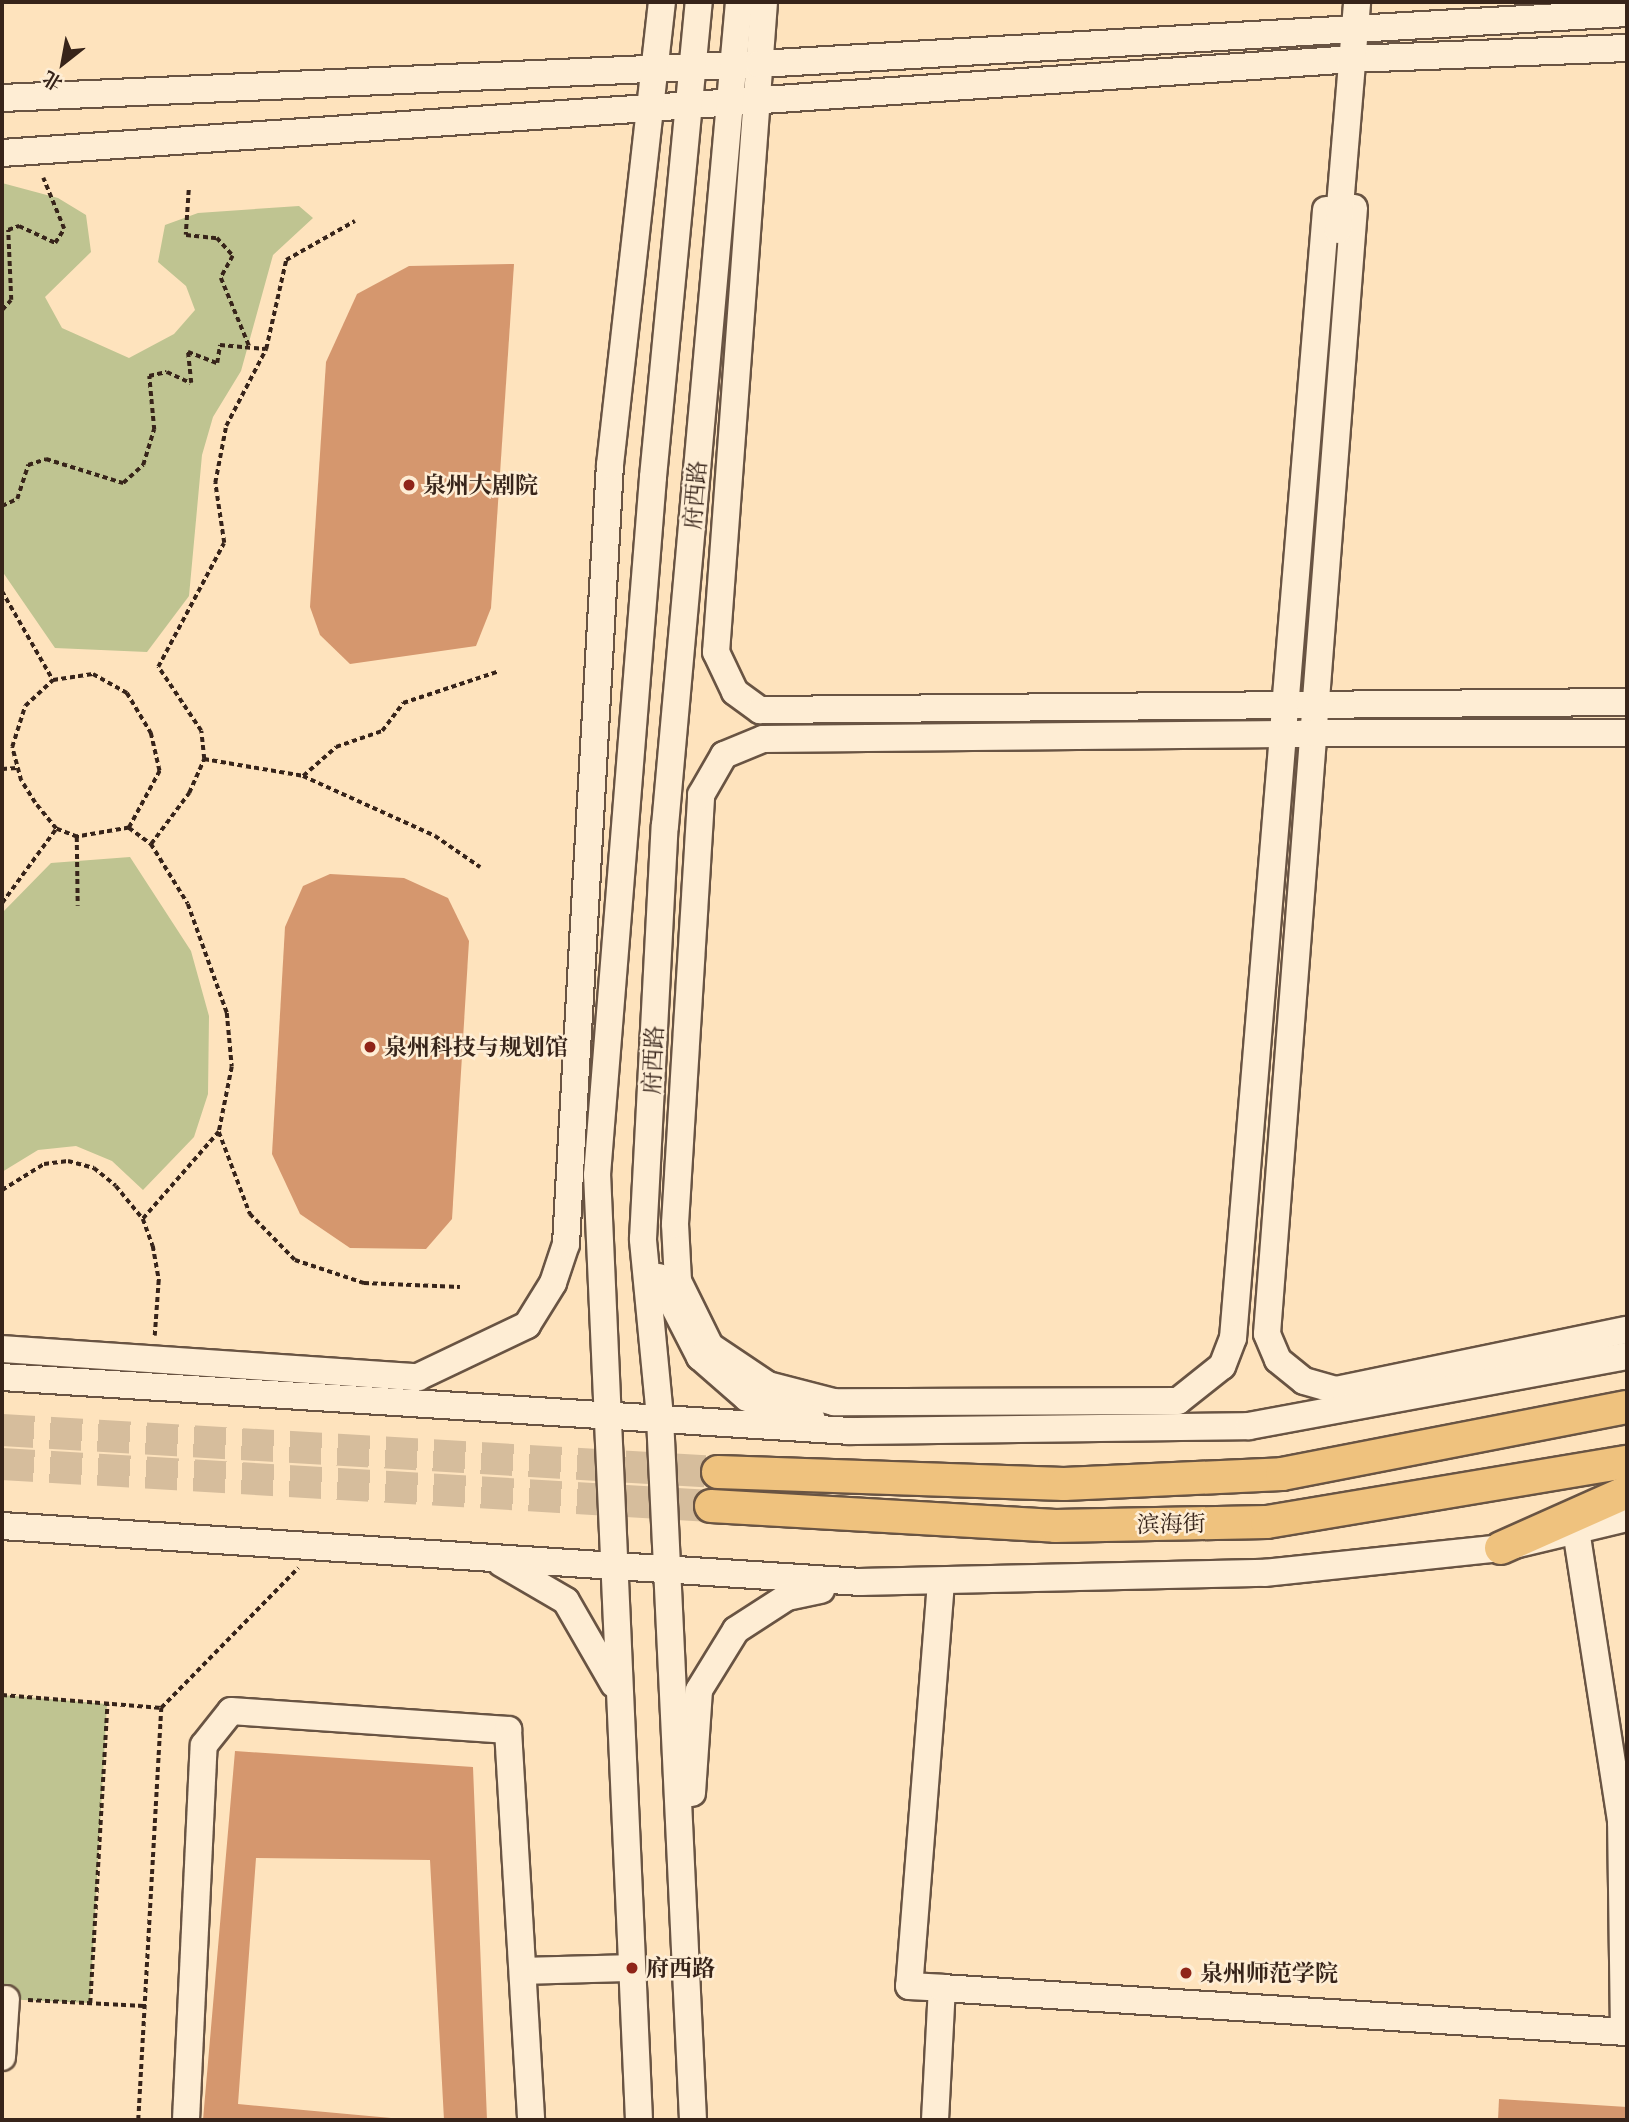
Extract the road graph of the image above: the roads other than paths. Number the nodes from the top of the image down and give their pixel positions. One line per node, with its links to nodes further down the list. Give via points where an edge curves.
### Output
1 (662, 2): 11 (street)
2 (699, 2): 10 (street, 府西路)
3 (739, 2): 9 (street, 府西路)
4 (764, 2): 9 (street)
5 (1627, 13): 6 (street)
6 (1356, 14): 8 (street); 9 (street)
7 (1627, 48): 8 (street)
8 (1352, 59): 13 (street); 22 (street)
9 (746, 64): 10 (street); 13 (street, 府西路)
10 (694, 66): 11 (street); 14 (street, 府西路)
11 (656, 68): 12 (street); 15 (street)
12 (2, 98)
13 (743, 103): 14 (street); 19 (street, 府西路); 22 (street, via 716,652 735,692 760,710)
14 (691, 104): 15 (street); 26 (street, 府西路, via 653,477)
15 (652, 107): 16 (street); 30 (street, via 610,465 566,1244 552,1283 527,1325 418,1377)
16 (2, 153)
17 (1354, 208): 22 (street)
18 (1326, 210): 22 (street)
19 (685, 611): 23 (street, via 704,667 725,700); 25 (street, 府西路)
20 (1627, 702): 22 (street)
21 (1627, 714): 22 (street)
22 (1299, 719): 22 (street, via 1233,1338 1222,1366 1178,1401 834,1402 768,1385 710,1346 678,1281 675,1224 701,795 724,755 763,739); 23 (street); 24 (street); 28 (street, via 1267,1334 1278,1360 1304,1381 1336,1390); 29 (street)
23 (755, 724): 25 (street, via 717,749)
24 (1627, 733)
25 (665, 826): 27 (street, 府西路)
26 (597, 1175): 33 (street, via 583,1254 537,1335); 36 (street, 府西路)
27 (643, 1239): 37 (street, 府西路); 39 (street, via 673,1313 700,1357 747,1398)
28 (1627, 1330)
29 (1249, 1334): 35 (street, via 1267,1370 1295,1394); 38 (street, via 1210,1403)
30 (2, 1349)
31 (1627, 1356): 35 (street)
32 (2, 1377): 33 (street)
33 (412, 1399): 36 (street)
34 (1627, 1407): 41 (main road, 滨海街, via 1282,1474 1064,1484)
35 (1339, 1411): 38 (street, via 1249,1426)
36 (606, 1413): 37 (street); 49 (street, 府西路)
37 (660, 1417): 39 (street); 50 (street, 府西路)
38 (1180, 1427): 39 (street)
39 (850, 1431)
40 (1627, 1462): 43 (main road, 滨海街, via 1267,1522 1055,1526)
41 (718, 1472)
42 (1627, 1492): 47 (main road)
43 (710, 1506)
44 (1627, 1518): 46 (street)
45 (2, 1526): 48 (street)
46 (1576, 1530): 47 (street); 54 (street)
47 (1501, 1548): 51 (street, via 1264,1573)
48 (496, 1560): 49 (street); 53 (street, via 566,1601)
49 (613, 1568): 50 (street); 53 (street, 府西路)
50 (667, 1574): 52 (street); 55 (street, 府西路)
51 (941, 1581): 52 (street); 58 (street, via 909,1986)
52 (861, 1582): 55 (street, via 787,1597 736,1630 699,1690)
53 (619, 1696): 56 (street, 府西路)
54 (1624, 1814): 60 (street)
55 (683, 1917): 65 (street, 府西路)
56 (632, 1968): 57 (street); 64 (street, 府西路)
57 (524, 1971): 62 (street, via 508,1730 232,1711 204,1745); 63 (street)
58 (942, 1988): 60 (street); 66 (street)
59 (6, 1999): 61 (street)
60 (1626, 2032)
61 (2, 2057)
62 (186, 2120)
63 (531, 2120)
64 (639, 2120)
65 (693, 2120)
66 (935, 2120)

